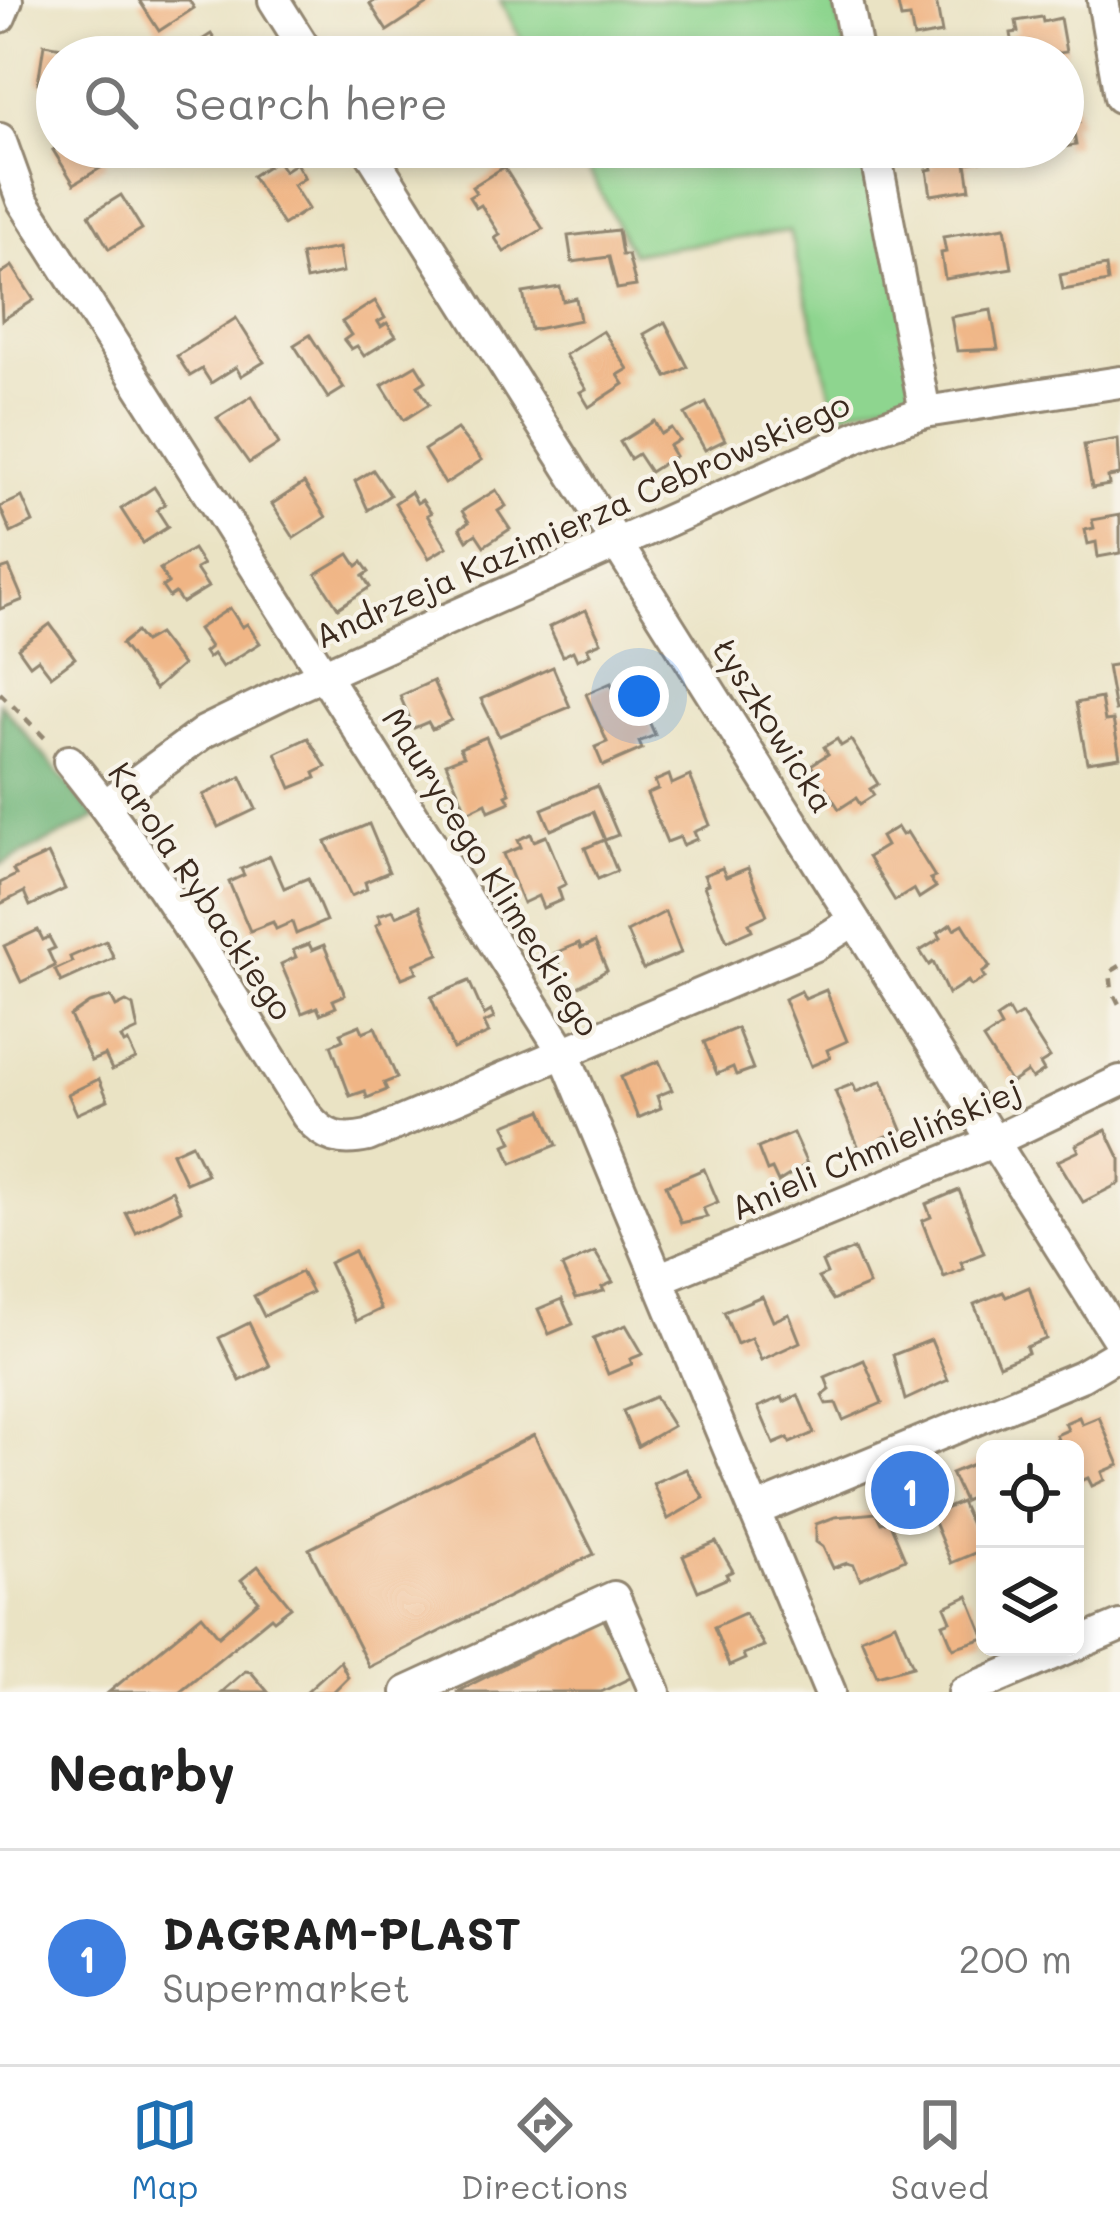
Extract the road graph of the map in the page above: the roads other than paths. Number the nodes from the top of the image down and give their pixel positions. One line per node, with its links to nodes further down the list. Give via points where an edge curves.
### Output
1 (8, 0): 5 (street)
2 (274, 0): 6 (street)
3 (847, 0): 7 (street)
4 (1103, 0): 8 (street)
5 (0, 17)
6 (297, 36)
7 (854, 36)
8 (1120, 97)
9 (0, 139): 15 (street, Maurycego Klimeckiego, via 22,200)
10 (380, 168): 14 (street, Łyszkowicka)
11 (878, 168): 13 (street)
12 (1120, 382): 13 (street, Andrzeja Kazimierza Cebrowskiego)
13 (925, 412): 14 (street, Andrzeja Kazimierza Cebrowskiego)
14 (616, 540): 15 (street, Andrzeja Kazimierza Cebrowskiego); 18 (street, Łyszkowicka)
15 (324, 674): 17 (street, Andrzeja Kazimierza Cebrowskiego, via 204,732); 19 (street, Maurycego Klimeckiego)
16 (69, 761): 17 (street, Karola Rybackiego)
17 (105, 805): 19 (street, Karola Rybackiego, via 307,1116 331,1137 368,1136)
18 (853, 921): 19 (street, via 816,945); 21 (street, Łyszkowicka)
19 (564, 1053): 22 (street, Maurycego Klimeckiego)
20 (1120, 1081): 21 (street, Anieli Chmielińskiej)
21 (992, 1142): 22 (street, Anieli Chmielińskiej); 23 (street, Łyszkowicka)
22 (658, 1279): 25 (street, Maurycego Klimeckiego)
23 (1120, 1342)
24 (1120, 1353): 25 (street)
25 (754, 1510): 31 (street, Maurycego Klimeckiego)
26 (1120, 1626): 27 (street)
27 (1084, 1641)
28 (1049, 1656): 32 (street)
29 (407, 1692): 30 (street, via 614,1597)
30 (655, 1692)
31 (830, 1692)
32 (964, 1692)

